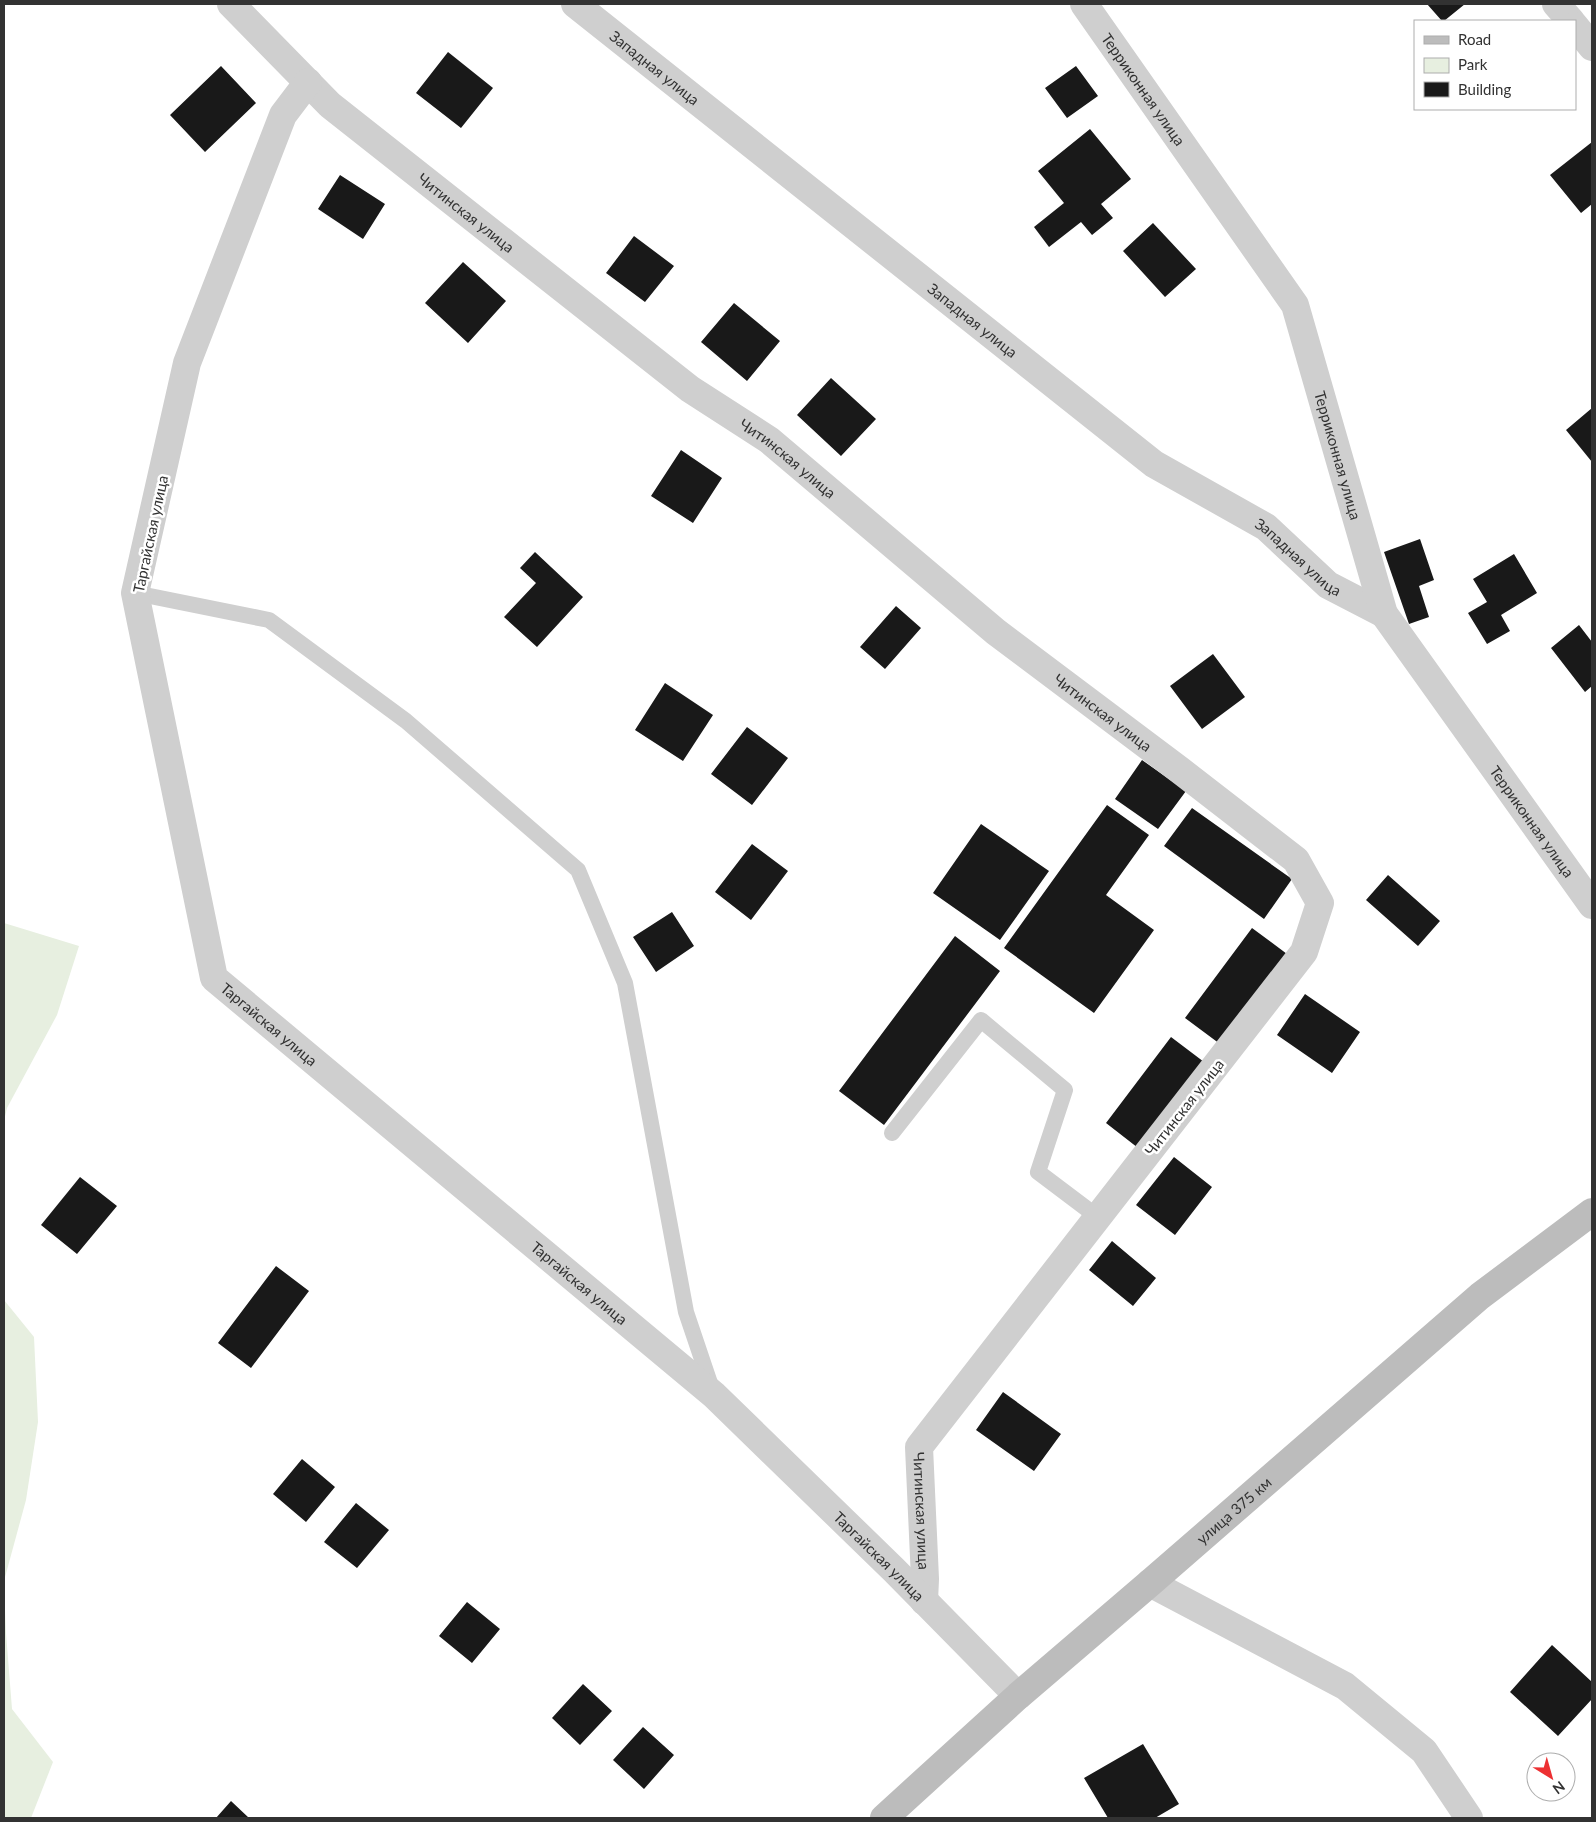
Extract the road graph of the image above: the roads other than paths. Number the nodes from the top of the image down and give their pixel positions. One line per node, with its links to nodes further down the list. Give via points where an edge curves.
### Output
1 (231, 4): 8 (street, Читинская улица)
2 (575, 4): 10 (street, Западная улица, via 1154,464 1266,527 1328,585)
3 (1084, 4): 10 (street, Терриконная улица, via 1295,305)
4 (1556, 4): 5 (street)
5 (1570, 20)
6 (1576, 27): 7 (street)
7 (1592, 47)
8 (308, 82): 9 (street, Таргайская улица, via 283,115 187,363); 14 (street, Читинская улица, via 330,105 690,389 769,440 996,632 1296,860 1320,903 1304,952)
9 (135, 593): 15 (street, Таргайская улица, via 214,978); 15 (lane, via 269,620 406,721 578,870 625,983 686,1312)
10 (1384, 614): 11 (street, Терриконная улица)
11 (1592, 905)
12 (892, 1133): 14 (lane, via 981,1020 1065,1090 1038,1172)
13 (1592, 1212): 16 (main road, улица 375 км, via 1480,1296)
14 (1099, 1218): 17 (street, Читинская улица, via 919,1447)
15 (714, 1395): 17 (street, Таргайская улица)
16 (1150, 1583): 18 (main road, улица 375 км); 20 (street, via 1345,1686 1424,1751)
17 (924, 1601): 18 (street, Таргайская улица)
18 (1018, 1696): 19 (main road, улица 375 км)
19 (884, 1818)
20 (1469, 1818)

